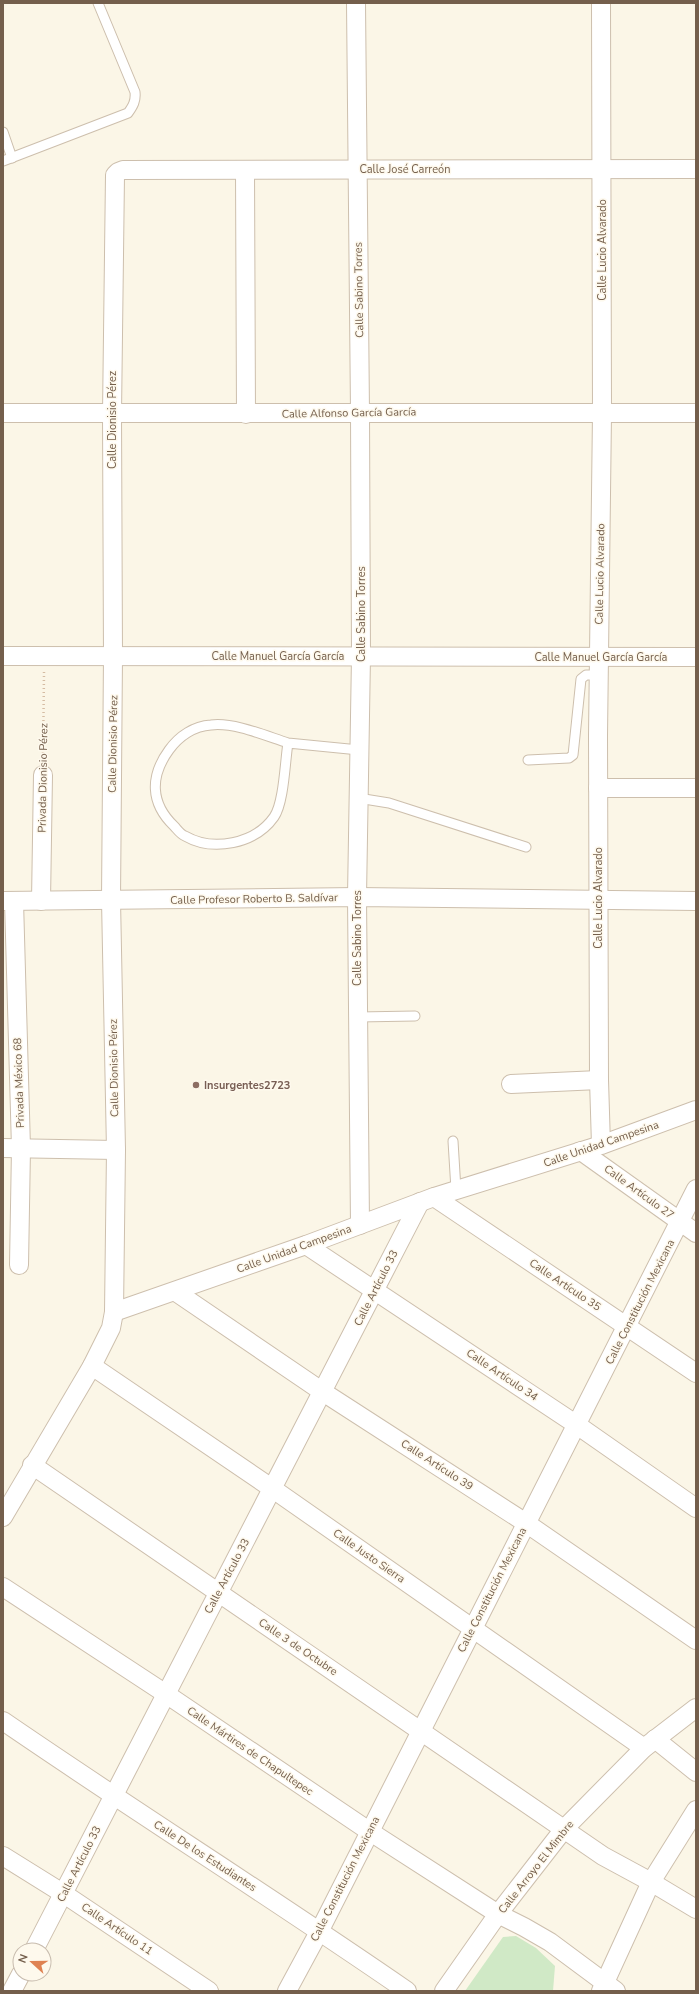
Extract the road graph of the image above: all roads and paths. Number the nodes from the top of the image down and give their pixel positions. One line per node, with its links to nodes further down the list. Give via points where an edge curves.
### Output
1 (98, 3): 5 (lane, via 135,92 133,107 128,113)
2 (356, 3): 7 (street, Calle Sabino Torres)
3 (601, 3): 10 (street, Calle Lucio Alvarado)
4 (3, 132): 5 (lane)
5 (12, 158): 6 (lane)
6 (3, 161)
7 (357, 169): 9 (street, Calle José Carreón); 10 (street, Calle José Carreón); 12 (street, Calle Sabino Torres)
8 (696, 169): 10 (street, Calle José Carreón)
9 (245, 170): 11 (street, Calle José Carreón, via 123,170); 17 (street)
10 (602, 170): 14 (street, Calle Lucio Alvarado)
11 (115, 176): 16 (street, Calle Dionisio Pérez)
12 (360, 412): 14 (street, Calle Alfonso García García); 17 (street, Calle Alfonso García García); 21 (street, Calle Sabino Torres)
13 (3, 413): 16 (street, Calle Alfonso García García)
14 (602, 413): 15 (street, Calle Alfonso García García); 23 (street, Calle Lucio Alvarado)
15 (696, 413)
16 (112, 414): 17 (street, Calle Alfonso García García); 20 (street, Calle Dionisio Pérez)
17 (246, 414)
18 (3, 656): 19 (street, Calle Manuel García García)
19 (45, 656): 20 (street, Calle Manuel García García); 27 (path, Privada Dionisio Pérez)
20 (113, 656): 21 (street, Calle Manuel García García); 33 (street, Calle Dionisio Pérez)
21 (361, 656): 23 (street, Calle Manuel García García); 25 (street, Calle Sabino Torres)
22 (696, 657): 23 (street, Calle Manuel García García)
23 (598, 666): 26 (lane, via 581,679 573,755 568,758); 28 (street, Calle Lucio Alvarado)
24 (288, 743): 24 (lane, via 231,726 212,724 195,728 176,740 162,760 156,776 156,794 160,810 184,836 202,843 238,843 250,839 274,817 280,805); 25 (lane)
25 (359, 750): 30 (street, Calle Sabino Torres)
26 (528, 760)
27 (43, 775): 35 (street, Privada Dionisio Pérez)
28 (598, 788): 29 (street); 36 (street, Calle Lucio Alvarado)
29 (696, 788)
30 (358, 798): 31 (lane, via 390,803); 32 (street, Calle Sabino Torres)
31 (526, 847)
32 (356, 897): 33 (street, Calle Profesor Roberto B. Saldívar); 36 (street, Calle Profesor Roberto B. Saldívar); 39 (street, Calle Sabino Torres)
33 (111, 900): 35 (street, Calle Profesor Roberto B. Saldívar); 47 (street, Calle Dionisio Pérez)
34 (9, 901): 35 (street, Calle Profesor Roberto B. Saldívar); 46 (street, Privada México 68)
35 (41, 901)
36 (598, 901): 37 (street, Calle Profesor Roberto B. Saldívar); 40 (street, Calle Lucio Alvarado)
37 (696, 901)
38 (416, 1016): 39 (lane)
39 (358, 1017): 53 (street, Calle Sabino Torres)
40 (598, 1080): 41 (street); 44 (street, Calle Lucio Alvarado)
41 (511, 1084)
42 (696, 1110): 44 (street, Calle Unidad Campesina)
43 (453, 1140): 50 (lane)
44 (601, 1145): 48 (street, Calle Unidad Campesina)
45 (3, 1148): 46 (street)
46 (21, 1148): 47 (street); 56 (street, Privada México 68)
47 (116, 1150): 59 (street, Calle Dionisio Pérez)
48 (581, 1151): 50 (street, Calle Unidad Campesina); 52 (street, Calle Artículo 27)
49 (696, 1189): 52 (street, Calle Constitución Mexicana)
50 (456, 1190): 51 (street, Calle Unidad Campesina)
51 (427, 1199): 53 (street, Calle Unidad Campesina); 57 (street, Calle Artículo 33); 60 (street, Calle Artículo 35)
52 (680, 1222): 54 (street, Calle Artículo 27); 60 (street, Calle Constitución Mexicana)
53 (360, 1225): 55 (street, Calle Unidad Campesina)
54 (696, 1233)
55 (306, 1245): 57 (street, Calle Artículo 34); 58 (street, Calle Unidad Campesina)
56 (19, 1265)
57 (375, 1291): 63 (street, Calle Artículo 33); 64 (street, Calle Artículo 34)
58 (176, 1292): 59 (street, Calle Unidad Campesina); 63 (street, Calle Artículo 39)
59 (114, 1312): 61 (street, via 111,1328)
60 (627, 1327): 62 (street, Calle Artículo 35); 64 (street, Calle Constitución Mexicana)
61 (92, 1366): 65 (street); 66 (street, Calle Justo Sierra)
62 (696, 1373)
63 (322, 1392): 66 (street, Calle Artículo 33); 69 (street, Calle Artículo 39)
64 (577, 1425): 67 (street, Calle Artículo 34); 69 (street, Calle Constitución Mexicana)
65 (32, 1465): 68 (street); 71 (street, Calle 3 de Octubre)
66 (273, 1489): 71 (street, Calle Artículo 33); 72 (street, Calle Justo Sierra)
67 (696, 1508)
68 (3, 1517)
69 (526, 1523): 72 (street, Calle Constitución Mexicana); 73 (street, Calle Artículo 39)
70 (3, 1587): 74 (street, Calle Mártires de Chapultepec)
71 (219, 1592): 74 (street, Calle Artículo 33); 77 (street, Calle 3 de Octubre)
72 (472, 1628): 77 (street, Calle Constitución Mexicana); 78 (street, Calle Justo Sierra)
73 (696, 1640)
74 (166, 1694): 80 (street, Calle Artículo 33); 83 (street, Calle Mártires de Chapultepec)
75 (696, 1708): 78 (street, Calle Arroyo El Mimbre)
76 (3, 1721): 80 (street, Calle De los Estudiantes)
77 (421, 1730): 82 (street, Calle 3 de Octubre); 83 (street, Calle Constitución Mexicana)
78 (650, 1743): 79 (street, Calle Justo Sierra); 82 (street, Calle Arroyo El Mimbre)
79 (696, 1772)
80 (113, 1796): 86 (street, Calle Artículo 33); 89 (street, Calle De los Estudiantes)
81 (696, 1810): 85 (street)
82 (564, 1829): 85 (street, Calle 3 de Octubre, via 603,1856); 88 (street, Calle Arroyo El Mimbre)
83 (369, 1832): 88 (street, Calle Mártires de Chapultepec); 89 (street, Calle Constitución Mexicana)
84 (3, 1856): 86 (street, Calle Artículo 11)
85 (652, 1882): 87 (street); 92 (street)
86 (64, 1894): 90 (street, Calle Artículo 33); 94 (street, Calle Artículo 11)
87 (696, 1910)
88 (498, 1914): 92 (street, Calle Mártires de Chapultepec, via 550,1942); 97 (street, Calle Arroyo El Mimbre)
89 (320, 1930): 95 (street, Calle Constitución Mexicana); 96 (street, Calle De los Estudiantes)
90 (38, 1942)
91 (17, 1982): 93 (street)
92 (607, 1988)
93 (12, 1991)
94 (209, 1991)
95 (287, 1991)
96 (407, 1991)
97 (444, 1991)

